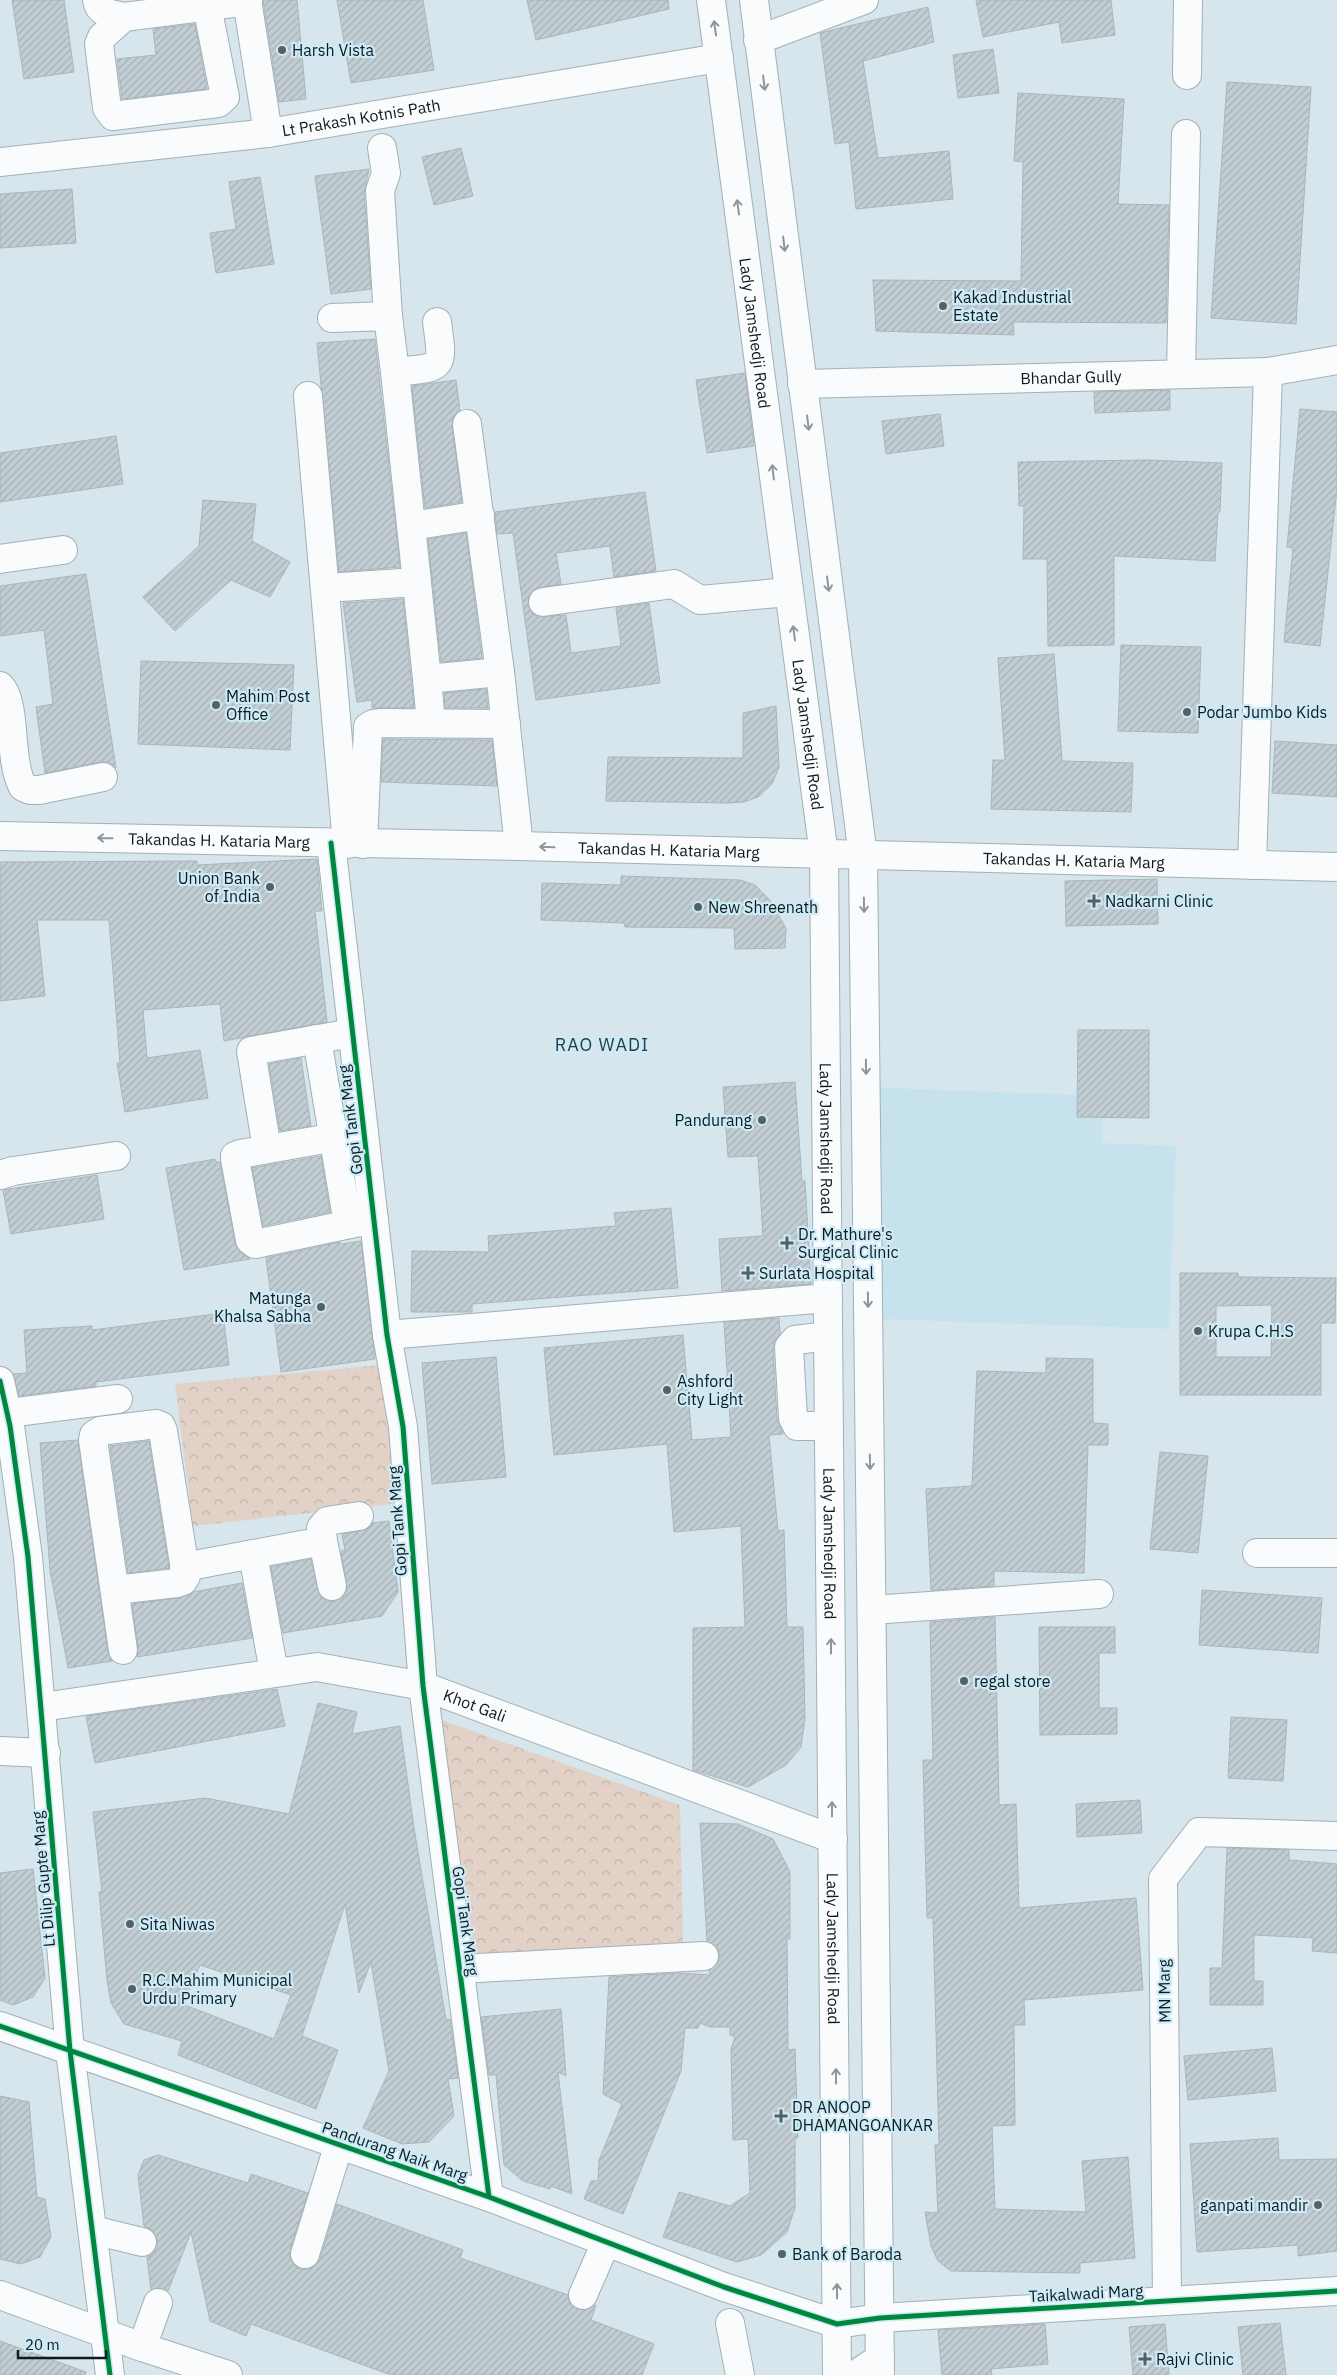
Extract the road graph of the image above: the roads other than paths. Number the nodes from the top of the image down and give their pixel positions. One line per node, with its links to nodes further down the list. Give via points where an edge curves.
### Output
1 (97, 0): 9 (street, via 103,11)
2 (247, 0): 7 (street); 13 (street)
3 (711, 0): 11 (street, Lady Jamshedji Road, one-way to 3)
4 (754, 0): 10 (street)
5 (864, 0): 10 (street)
6 (1188, 0): 12 (street)
7 (207, 3): 8 (street); 9 (street, via 225,97 218,103 113,116 107,108 98,44)
8 (157, 6): 9 (street)
9 (124, 17)
10 (758, 40): 24 (street, one-way to 24)
11 (719, 58): 13 (street, Lt Prakash Kotnis Path); 33 (street, Lady Jamshedji Road, one-way to 11)
12 (1187, 75)
13 (268, 133): 16 (street, Lt Prakash Kotnis Path)
14 (1186, 134): 22 (street)
15 (382, 148): 17 (street, via 386,173 380,191)
16 (0, 162)
17 (388, 316): 18 (street); 21 (street)
18 (332, 318)
19 (437, 322): 21 (street, via 442,356 438,365)
20 (1337, 360): 23 (street, Bhandar Gully)
21 (395, 372): 28 (street)
22 (1181, 372): 23 (street, Bhandar Gully); 24 (street, Bhandar Gully)
23 (1268, 372): 47 (street)
24 (802, 384): 46 (street, one-way to 46)
25 (308, 396): 43 (street)
26 (467, 424): 27 (street)
27 (480, 515): 28 (street); 35 (street)
28 (412, 526): 31 (street)
29 (63, 550): 30 (street)
30 (0, 559)
31 (417, 582): 32 (street); 36 (street)
32 (341, 587)
33 (789, 592): 34 (street, via 700,600 674,584); 45 (street, Lady Jamshedji Road, one-way to 33)
34 (543, 602)
35 (500, 672): 36 (street); 39 (street)
36 (427, 679): 38 (street)
37 (0, 686): 40 (street, via 8,700)
38 (431, 723): 39 (street); 43 (street, via 373,724 368,727)
39 (506, 724): 44 (street)
40 (6, 746): 41 (street, via 19,780 30,790)
41 (103, 778)
42 (0, 836): 43 (street, Takandas H. Kataria Marg, one-way to 42)
43 (347, 844): 44 (street, Takandas H. Kataria Marg); 49 (street, Gopi Tank Marg)
44 (519, 846): 45 (street, Takandas H. Kataria Marg, one-way to 44)
45 (824, 855): 46 (street, Takandas H. Kataria Marg); 57 (street, Lady Jamshedji Road)
46 (863, 856): 47 (street, Takandas H. Kataria Marg); 73 (street, one-way to 73)
47 (1252, 865): 48 (street, Takandas H. Kataria Marg)
48 (1337, 867)
49 (352, 1033): 50 (street); 51 (street, Gopi Tank Marg)
50 (317, 1039): 52 (street); 53 (street, via 251,1051)
51 (364, 1132): 52 (street); 56 (street, Gopi Tank Marg)
52 (334, 1137): 53 (street); 56 (street)
53 (267, 1149): 56 (street, via 235,1156 252,1242 255,1244)
54 (116, 1156): 55 (street)
55 (0, 1175)
56 (361, 1222): 58 (street, Gopi Tank Marg)
57 (828, 1298): 58 (street); 59 (street, Lady Jamshedji Road)
58 (388, 1335): 76 (street, Gopi Tank Marg, via 403,1426)
59 (828, 1336): 63 (street, Lady Jamshedji Road); 63 (street, via 795,1340 789,1347 793,1418 797,1426)
60 (0, 1381): 62 (street, Lt Dilip Gupte Marg)
61 (118, 1398): 62 (street)
62 (4, 1413): 77 (street, Lt Dilip Gupte Marg, via 28,1557)
63 (829, 1426): 81 (street, Lady Jamshedji Road, one-way to 63)
64 (359, 1516): 65 (street, via 327,1521 321,1528)
65 (323, 1542): 68 (street); 70 (street)
66 (1257, 1553): 67 (street)
67 (1337, 1553)
68 (253, 1554): 69 (street); 75 (street)
69 (184, 1567): 71 (street, via 186,1576 183,1581); 71 (street, via 161,1426 100,1431 93,1440)
70 (332, 1586)
71 (115, 1590): 74 (street)
72 (1099, 1594): 73 (street)
73 (872, 1610): 97 (street)
74 (123, 1650)
75 (274, 1673): 76 (street, Khot Gali, via 317,1667); 77 (street, Khot Gali)
76 (422, 1686): 81 (street, Khot Gali); 83 (street, Gopi Tank Marg)
77 (42, 1707): 79 (street, Lt Dilip Gupte Marg)
78 (0, 1751): 79 (street)
79 (46, 1753): 85 (street, Lt Dilip Gupte Marg)
80 (1337, 1836): 95 (street, MN Marg, via 1199,1832 1163,1879)
81 (832, 1839): 99 (street, Lady Jamshedji Road, one-way to 81)
82 (704, 1956): 83 (street)
83 (460, 1969): 87 (street, Gopi Tank Marg)
84 (0, 2026): 85 (street, Pandurang Naik Marg)
85 (70, 2051): 86 (street, Pandurang Naik Marg); 88 (street, Lt Dilip Gupte Marg)
86 (339, 2144): 87 (street, Pandurang Naik Marg); 91 (street)
87 (489, 2197): 90 (street, Pandurang Naik Marg)
88 (92, 2230): 89 (street); 100 (street, Lt Dilip Gupte Marg)
89 (142, 2242)
90 (606, 2242): 94 (street); 99 (street, Pandurang Naik Marg, via 724,2287)
91 (305, 2254)
92 (1337, 2291): 95 (street, Taikalwadi Marg)
93 (0, 2295): 100 (street)
94 (583, 2295)
95 (1167, 2300): 97 (street, Taikalwadi Marg)
96 (158, 2303): 101 (street)
97 (880, 2318): 99 (street, Taikalwadi Marg); 102 (street)
98 (730, 2323): 105 (street)
99 (837, 2324): 106 (street, Lady Jamshedji Road)
100 (105, 2333): 101 (street); 103 (street, Lt Dilip Gupte Marg)
101 (142, 2347): 104 (street)
102 (880, 2367): 107 (street)
103 (110, 2375)
104 (228, 2375)
105 (740, 2375)
106 (837, 2375)
107 (855, 2375)

